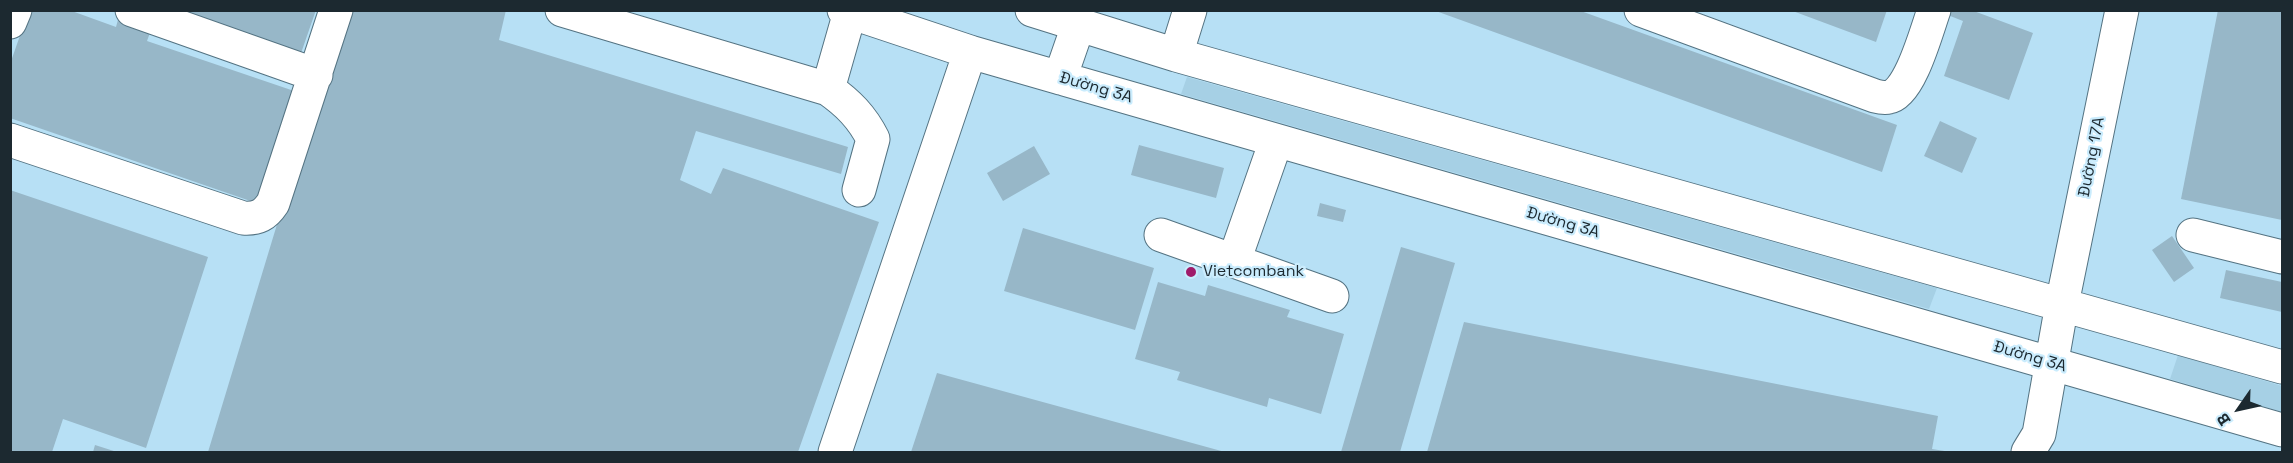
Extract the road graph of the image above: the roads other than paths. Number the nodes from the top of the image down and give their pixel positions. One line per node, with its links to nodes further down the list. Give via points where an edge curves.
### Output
1 (15, 10): 11 (street)
2 (132, 10): 15 (street)
3 (336, 10): 15 (street)
4 (562, 10): 17 (street)
5 (1032, 10): 12 (street)
6 (1190, 10): 14 (street)
7 (1641, 10): 8 (street, via 1875,96 1890,98 1908,79)
8 (1934, 10)
9 (2122, 10): 26 (street, Đường 17A)
10 (847, 11): 13 (street, Đường 3A); 17 (street)
11 (10, 22)
12 (1078, 26): 14 (street); 16 (street)
13 (970, 52): 16 (street, Đường 3A); 31 (street)
14 (1176, 55): 26 (street)
15 (316, 75): 18 (street, via 273,203 266,214 253,219)
16 (1060, 78): 19 (street, Đường 3A)
17 (828, 89): 20 (street, via 849,104 873,139)
18 (10, 140)
19 (1276, 141): 24 (street); 27 (street, Đường 3A)
20 (858, 190)
21 (1161, 235): 24 (street)
22 (2193, 235): 23 (street)
23 (2283, 257)
24 (1234, 261): 25 (street)
25 (1332, 296)
26 (2062, 304): 27 (street, Đường 17A); 28 (street)
27 (2052, 363): 29 (street, Đường 3A); 30 (street)
28 (2283, 367)
29 (2283, 430)
30 (2037, 446)
31 (835, 453)

